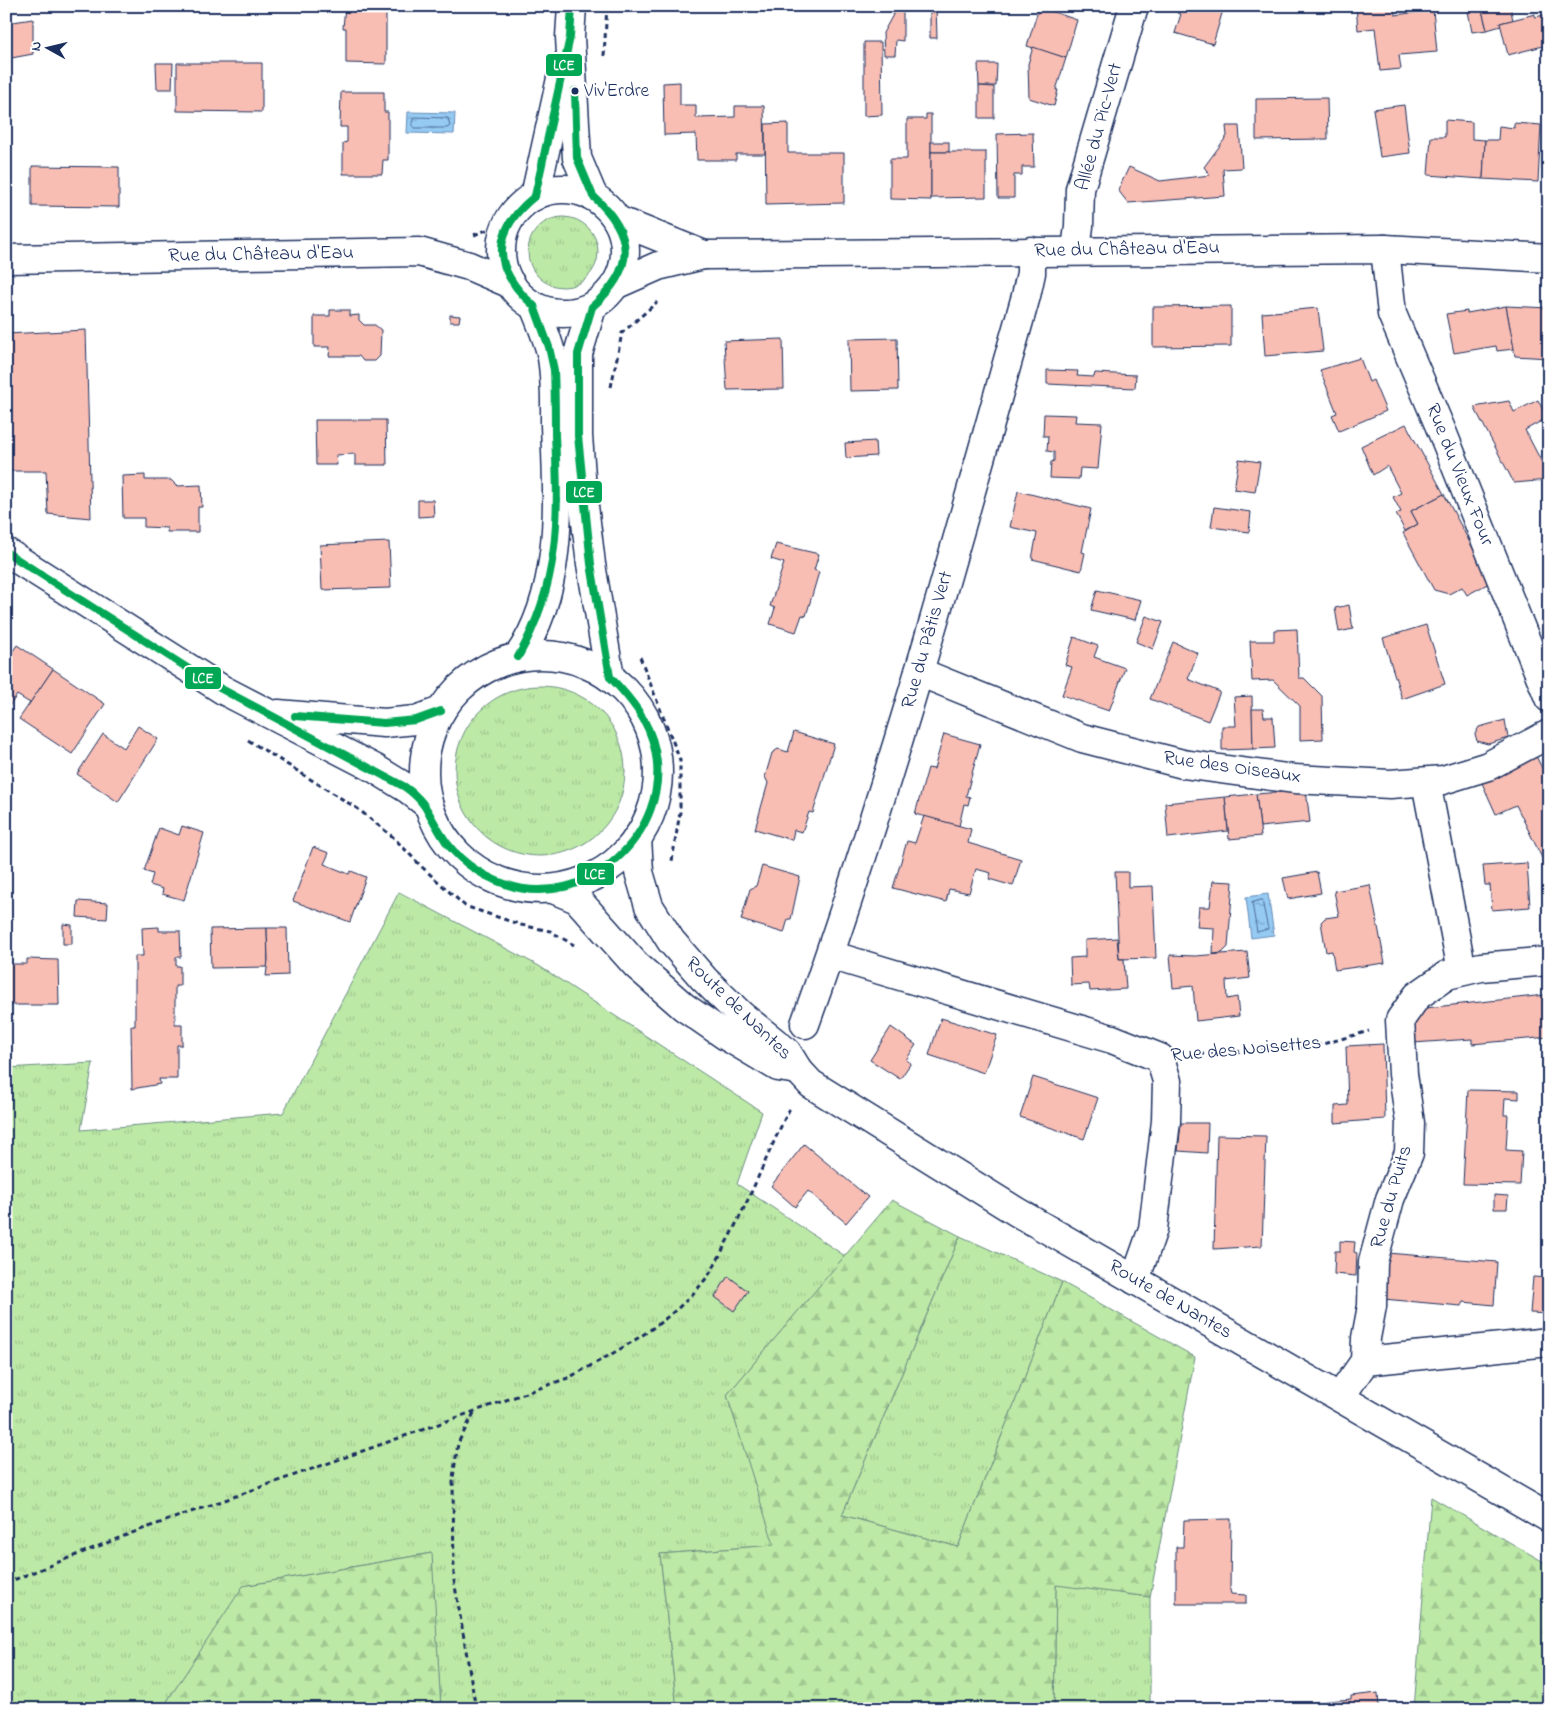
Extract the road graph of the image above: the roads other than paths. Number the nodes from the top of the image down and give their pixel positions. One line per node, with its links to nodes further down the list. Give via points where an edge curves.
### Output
1 (572, 6): 3 (street)
2 (1134, 6): 8 (street, Allée du Pic-Vert, via 1080,190)
3 (570, 36): 4 (street); 5 (street, via 577,158)
4 (535, 196): 5 (street, via 563,188); 13 (street, via 522,204 506,227 501,256)
5 (592, 196): 6 (street)
6 (617, 220): 10 (street, Rue du Château d'Eau); 14 (street, via 626,252)
7 (1385, 249): 8 (street, Rue du Château d'Eau); 11 (street, Rue du Château d'Eau); 21 (street, Rue du Vieux Four, via 1392,314)
8 (1076, 250): 9 (street, Rue du Château d'Eau)
9 (1031, 251): 10 (street, Rue du Château d'Eau); 19 (street, Rue du Pâtis Vert, via 1026,296)
10 (704, 255): 14 (street, Rue du Château d'Eau, via 658,266)
11 (1549, 258)
12 (6, 259): 13 (street, Rue du Château d'Eau, via 419,252 469,266)
13 (511, 284): 15 (street)
14 (617, 284): 16 (street)
15 (534, 306): 16 (street, via 563,314); 18 (street, via 551,354 553,379 556,437 554,560 542,611 529,642)
16 (592, 307): 20 (street, via 578,354 577,402 582,489 591,564)
17 (8, 557): 23 (street, via 223,690)
18 (518, 657): 20 (street, via 550,655 582,662); 22 (street, via 488,667 462,686)
19 (919, 672): 25 (street, Rue des Oiseaux, via 1082,738 1183,764 1294,778 1390,784); 29 (street, Rue du Pâtis Vert)
20 (610, 677): 27 (street, via 632,698 647,724 656,752 658,782 651,812)
21 (1549, 698)
22 (440, 711): 23 (street, via 416,720 384,723); 26 (street, via 428,740 423,772)
23 (268, 714): 26 (street, via 374,768)
24 (1549, 734): 25 (street, Rue des Oiseaux, via 1488,766)
25 (1426, 782): 31 (street)
26 (428, 804): 28 (street, via 441,834 462,860 489,878 520,888)
27 (637, 838): 28 (street, via 615,864 586,881); 33 (street, Route de Nantes, via 639,872 649,906 671,941 742,1016 787,1052)
28 (553, 889): 33 (street, Route de Nantes, via 577,899 636,965 684,1007 778,1067)
29 (830, 955): 32 (street, Rue du Pâtis Vert); 34 (street, Rue des Noisettes, via 1112,1039 1160,1058 1167,1082 1166,1121 1153,1229)
30 (1549, 961): 31 (street, via 1481,967)
31 (1462, 972): 36 (street, Rue du Puits, via 1447,975 1417,996 1400,1020 1410,1123 1409,1152 1390,1200 1373,1262 1372,1306)
32 (805, 1024)
33 (805, 1077): 34 (street, Route de Nantes, via 1017,1212)
34 (1135, 1280): 37 (street, Route de Nantes)
35 (1549, 1342): 36 (street)
36 (1365, 1361): 37 (street)
37 (1340, 1397): 38 (street, Route de Nantes)
38 (1549, 1518)

